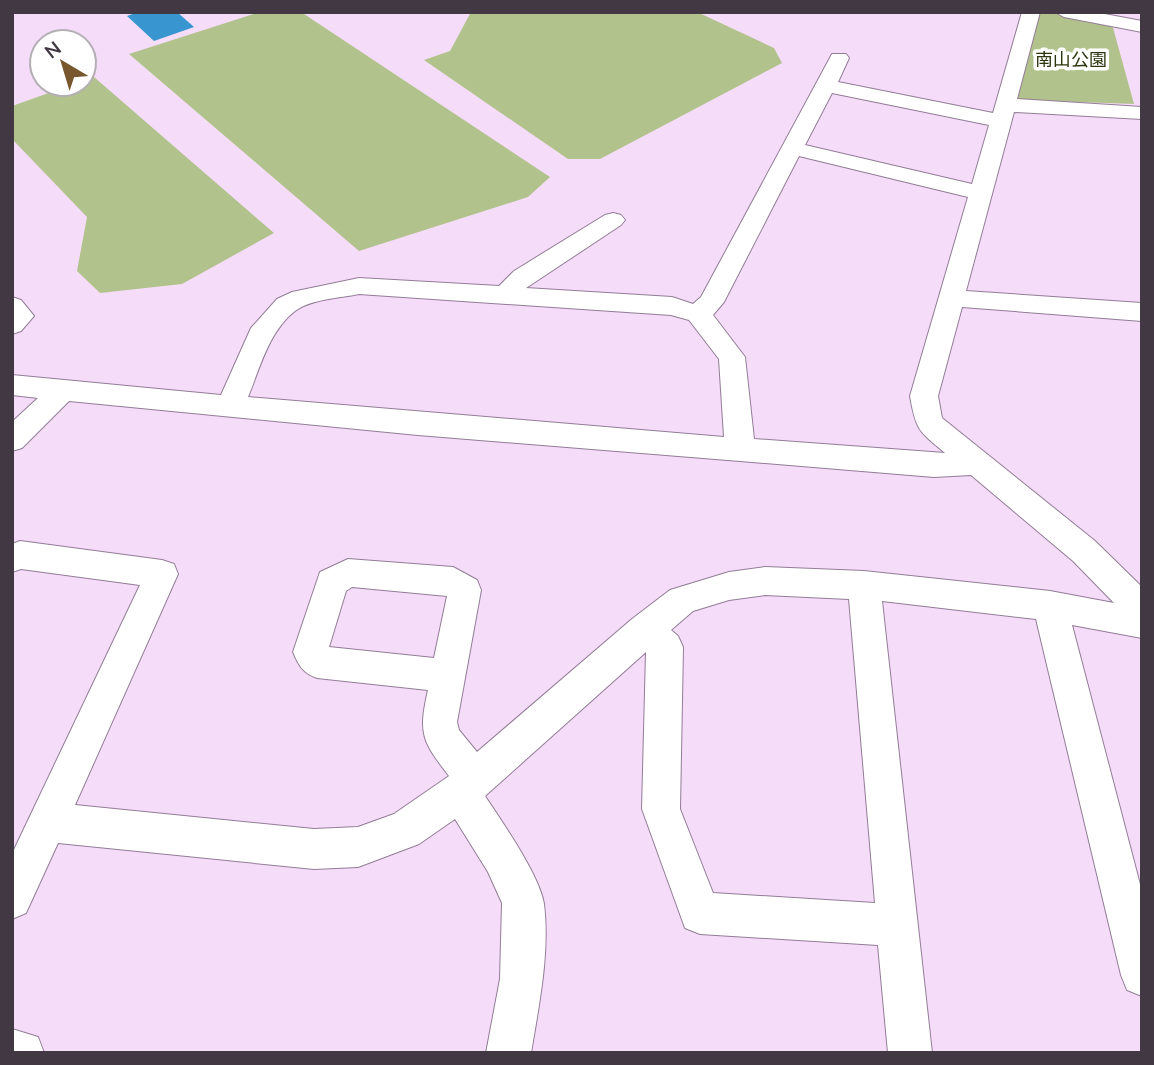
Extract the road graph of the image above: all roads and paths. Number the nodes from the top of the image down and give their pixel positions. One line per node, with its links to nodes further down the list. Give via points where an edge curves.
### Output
1 (1031, 12): 6 (street)
2 (1064, 12): 3 (street)
3 (1142, 27)
4 (839, 58): 5 (street)
5 (826, 86): 6 (street); 8 (street)
6 (1003, 113): 7 (street); 9 (street)
7 (1139, 119)
8 (792, 148): 9 (street); 15 (street, via 711,302)
9 (980, 193): 12 (street)
10 (613, 220): 11 (street, via 523,276)
11 (505, 295): 15 (street, via 672,306); 19 (street, via 359,286 301,298 286,305 260,334)
12 (950, 298): 14 (street); 22 (street, via 924,396 929,423)
13 (12, 306): 16 (street, via 21,316)
14 (1142, 312)
15 (698, 314): 21 (street, via 732,357)
16 (12, 325)
17 (12, 384): 18 (street)
18 (63, 390): 19 (street); 20 (street)
19 (230, 407): 21 (street)
20 (12, 440)
21 (740, 450): 22 (street, via 934,465)
22 (976, 463): 26 (street, via 1084,551)
23 (12, 558): 31 (street, via 20,555 162,574)
24 (864, 585): 25 (street); 28 (street, via 765,582 729,586 682,600); 33 (street)
25 (1050, 606): 27 (street); 34 (street)
26 (1142, 609)
27 (1142, 623)
28 (644, 630): 30 (street); 33 (street, via 666,647 661,810 700,913)
29 (450, 676): 29 (street, via 465,590 453,581 348,573 332,582 310,652 317,662); 30 (street, via 439,722)
30 (467, 786): 31 (street, via 405,830 358,847 314,849); 37 (street, via 523,902 522,979)
31 (47, 821): 32 (street)
32 (12, 899)
33 (897, 925): 38 (street)
34 (1142, 975)
35 (12, 1051): 36 (street)
36 (22, 1053)
37 (508, 1053)
38 (910, 1053)

